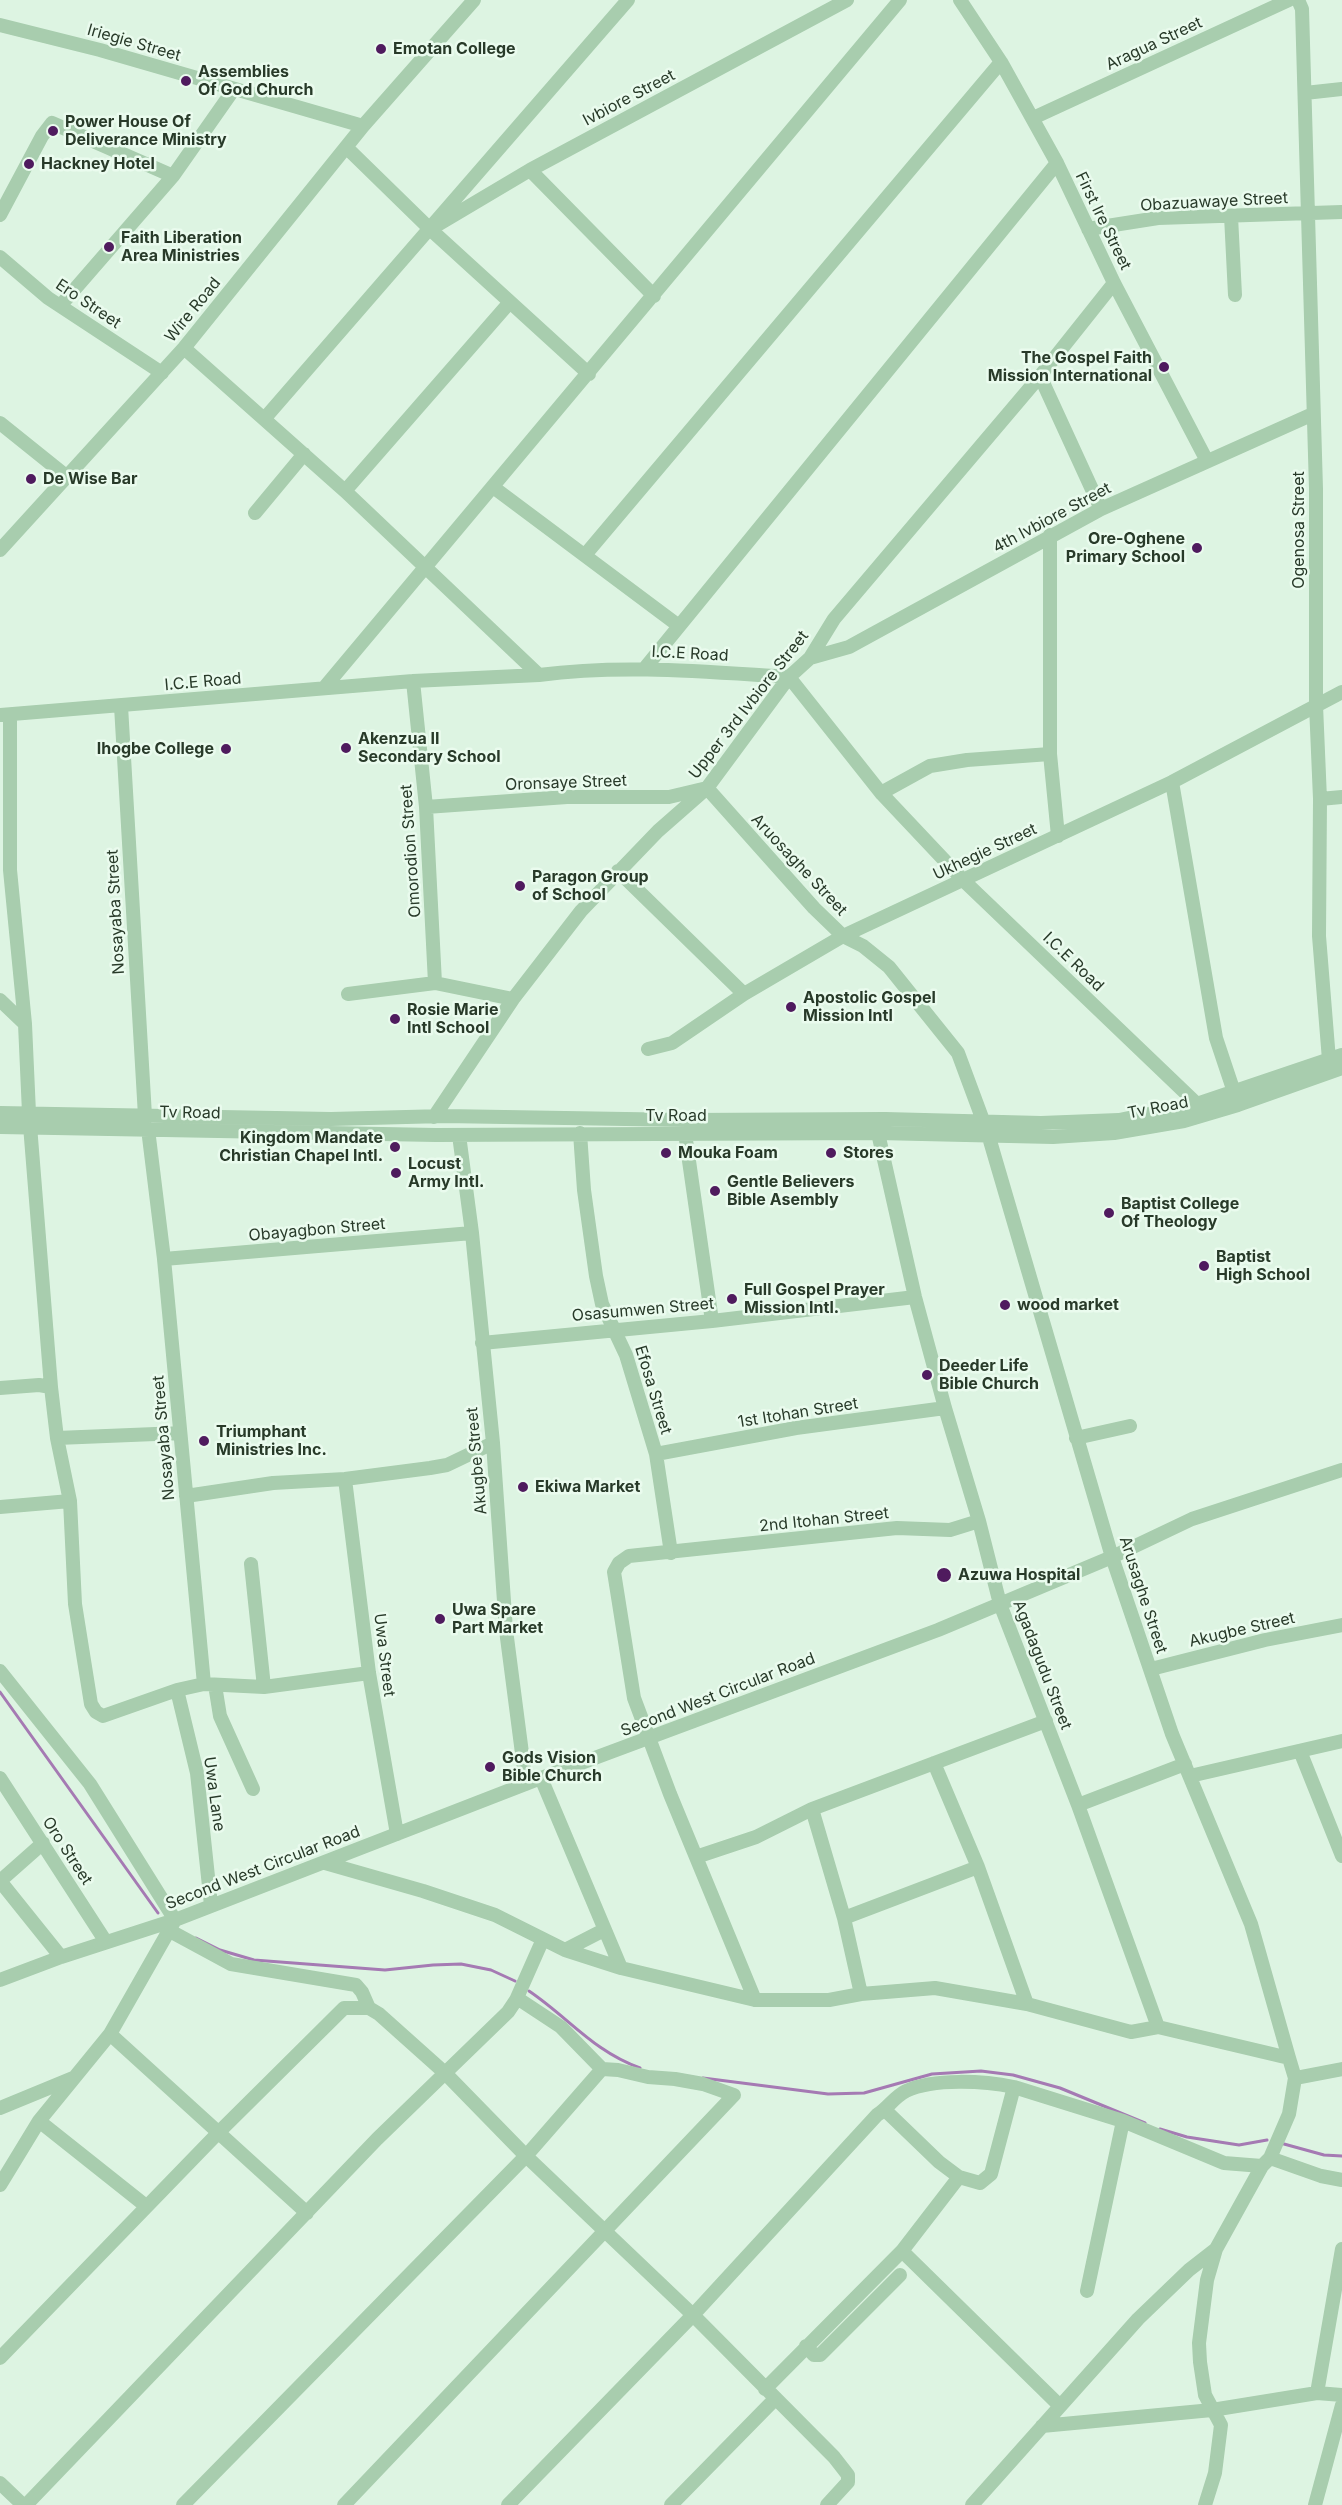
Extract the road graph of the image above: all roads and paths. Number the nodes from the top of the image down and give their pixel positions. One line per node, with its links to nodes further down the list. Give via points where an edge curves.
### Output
1 (474, 0): 14 (street, Wire Road)
2 (628, 0): 23 (street)
3 (900, 0): 28 (street)
4 (960, 0): 9 (street, First Ire Street)
5 (1289, 0): 13 (street, Aragua Street)
6 (1298, 0): 12 (street, Ogenosa Street, via 1302,9)
7 (842, 1): 17 (street, Ivbiore Street)
8 (0, 25): 10 (street, Iriegie Street)
9 (1001, 62): 13 (street, First Ire Street); 47 (street)
10 (234, 89): 14 (street, Iriegie Street); 18 (street)
11 (1342, 89): 12 (street)
12 (1305, 93): 20 (street, Ogenosa Street)
13 (1032, 118): 16 (street, First Ire Street)
14 (363, 126): 15 (street, Wire Road)
15 (346, 147): 23 (street); 31 (street, Wire Road)
16 (1057, 163): 24 (street, First Ire Street); 49 (street)
17 (530, 170): 23 (street, Ivbiore Street); 28 (street)
18 (173, 176): 21 (street, via 52,123); 30 (street)
19 (1342, 212): 20 (street, Obazuawaye Street)
20 (1307, 214): 22 (street, Obazuawaye Street); 35 (street, Ogenosa Street)
21 (0, 215)
22 (1231, 216): 24 (street, Obazuawaye Street, via 1158,218); 27 (street)
23 (430, 229): 29 (street); 36 (street)
24 (1088, 229): 26 (street, First Ire Street)
25 (0, 257): 30 (street, Ero Street)
26 (1114, 283): 34 (street, Upper 3rd Ivbiore Street); 39 (street, First Ire Street)
27 (1235, 295)
28 (654, 296): 33 (street)
29 (510, 302): 33 (street); 42 (street)
30 (61, 305): 32 (street, Ero Street)
31 (184, 348): 32 (street, Wire Road); 36 (street)
32 (162, 373): 40 (street, Wire Road)
33 (589, 374): 41 (street)
34 (1040, 376): 43 (street); 50 (street, Upper 3rd Ivbiore Street, via 834,619)
35 (1313, 414): 39 (street, 4th Ivbiore Street); 57 (street, Ogenosa Street)
36 (265, 418): 38 (street)
37 (0, 423): 40 (street)
38 (304, 454): 42 (street); 44 (street)
39 (1207, 461): 43 (street, 4th Ivbiore Street)
40 (66, 476): 46 (street, Wire Road)
41 (493, 487): 47 (street); 48 (street)
42 (345, 491): 48 (street)
43 (1101, 508): 45 (street, 4th Ivbiore Street)
44 (255, 513)
45 (1050, 535): 50 (street, 4th Ivbiore Street, via 849,647); 60 (street)
46 (0, 550)
47 (585, 555): 49 (street)
48 (425, 569): 52 (street); 55 (street)
49 (679, 626): 51 (street)
50 (810, 658): 53 (street, Upper 3rd Ivbiore Street)
51 (645, 668): 52 (street, I.C.E Road); 53 (street, I.C.E Road)
52 (539, 675): 54 (street, I.C.E Road)
53 (789, 677): 62 (street, Upper 3rd Ivbiore Street); 63 (street, I.C.E Road)
54 (413, 681): 55 (street, I.C.E Road); 66 (street, Omorodion Street)
55 (324, 688): 58 (street, I.C.E Road)
56 (1342, 692): 57 (street, Ukhegie Street)
57 (1316, 705): 61 (street, Ukhegie Street); 65 (street, Ogenosa Street)
58 (121, 706): 59 (street, I.C.E Road); 86 (street, Nosayaba Street)
59 (5, 716): 76 (street, via 10,870)
60 (1050, 754): 63 (street, via 930,766); 67 (street)
61 (1172, 782): 67 (street, Ukhegie Street); 80 (street, via 1216,1038)
62 (707, 788): 66 (street, Oronsaye Street, via 669,797 567,797); 68 (street, Upper 3rd Ivbiore Street); 70 (street, Aruosaghe Street)
63 (881, 793): 69 (street, I.C.E Road)
64 (1342, 797): 65 (street)
65 (1320, 799): 78 (street, Ogenosa Street, via 1319,936)
66 (426, 807): 71 (street, Omorodion Street)
67 (1058, 836): 69 (street, Ukhegie Street)
68 (618, 871): 73 (street); 74 (street, Upper 3rd Ivbiore Street, via 581,910)
69 (963, 880): 70 (street, Ukhegie Street); 81 (street, I.C.E Road)
70 (843, 936): 73 (street, Ukhegie Street); 88 (street, Aruosaghe Street, via 889,967 958,1053)
71 (435, 983): 72 (street); 74 (street)
72 (348, 994)
73 (744, 994): 77 (street, Ukhegie Street, via 672,1043)
74 (513, 999): 84 (street, Upper 3rd Ivbiore Street)
75 (0, 1000): 76 (street)
76 (25, 1024): 85 (street)
77 (648, 1049)
78 (1336, 1058): 80 (street, Tv Road)
79 (1342, 1068): 88 (street, Tv Road, via 1184,1120 1104,1134 1053,1137)
80 (1234, 1092): 81 (street, Tv Road)
81 (1197, 1104): 88 (street, Tv Road, via 1119,1120)
82 (0, 1113): 85 (street, Tv Road)
83 (374, 1117): 84 (street, Tv Road); 86 (street, Tv Road); 92 (street)
84 (434, 1117): 88 (street, Tv Road, via 885,1119)
85 (30, 1120): 86 (street, Tv Road); 87 (street, Tv Road); 100 (street)
86 (146, 1123): 92 (street, Tv Road); 95 (street, Nosayaba Street)
87 (0, 1127)
88 (986, 1128): 91 (street, Tv Road); 106 (street, Arusaghe Street)
89 (685, 1132): 90 (street, Tv Road); 91 (street, Tv Road); 97 (street)
90 (580, 1133): 93 (street, Tv Road); 98 (street, Efosa Street, via 596,1276 602,1304)
91 (878, 1133): 96 (street, Agadagudu Street)
92 (376, 1134): 93 (street, Tv Road)
93 (459, 1135): 94 (street, Akugbe Street)
94 (472, 1233): 95 (street, Obayagbon Street); 99 (street, Akugbe Street)
95 (164, 1259): 104 (street, Nosayaba Street)
96 (915, 1297): 97 (street, Osasumwen Street); 102 (street, Agadagudu Street)
97 (711, 1321): 98 (street, Osasumwen Street)
98 (615, 1328): 99 (street, Osasumwen Street); 108 (street, Efosa Street)
99 (482, 1343): 107 (street, Akugbe Street)
100 (51, 1387): 101 (street); 105 (street)
101 (0, 1388)
102 (945, 1408): 108 (street, 1st Itohan Street, via 796,1428); 114 (street, Agadagudu Street)
103 (1130, 1426): 106 (street)
104 (180, 1433): 105 (street); 111 (street, Nosayaba Street)
105 (57, 1438): 112 (street)
106 (1076, 1438): 116 (street, Arusaghe Street)
107 (493, 1443): 110 (street, via 447,1465); 134 (street, Akugbe Street, via 506,1630)
108 (656, 1454): 115 (street, Efosa Street)
109 (1342, 1470): 116 (street, Second West Circular Road, via 1192,1519)
110 (345, 1479): 111 (street, via 273,1483); 122 (street, Uwa Street)
111 (186, 1496): 123 (street, Nosayaba Street)
112 (70, 1501): 113 (street); 125 (street, via 75,1604 91,1704 104,1716)
113 (0, 1508)
114 (979, 1521): 115 (street, 2nd Itohan Street, via 950,1530 897,1528); 118 (street, Agadagudu Street)
115 (671, 1553): 127 (street, 2nd Itohan Street, via 629,1556 614,1572 634,1698)
116 (1112, 1557): 118 (street, Second West Circular Road); 120 (street, Arusaghe Street)
117 (251, 1564): 124 (street)
118 (1000, 1604): 126 (street, Agadagudu Street); 127 (street, Second West Circular Road)
119 (1342, 1625): 120 (street, Akugbe Street)
120 (1151, 1669): 131 (street, Arusaghe Street)
121 (0, 1671): 146 (street, via 90,1784)
122 (369, 1673): 124 (street); 138 (street, Uwa Street)
123 (209, 1684): 124 (street); 125 (street); 135 (street, Nosayaba Street, via 222,1724)
124 (264, 1687)
125 (177, 1690): 144 (street, Uwa Lane, via 197,1773)
126 (1046, 1721): 130 (street); 136 (street, Agadagudu Street)
127 (649, 1740): 132 (street, Second West Circular Road); 141 (street)
128 (1342, 1741): 129 (street)
129 (1300, 1751): 131 (street); 140 (street)
130 (934, 1763): 137 (street); 143 (street)
131 (1188, 1770): 136 (street); 161 (street, Arusaghe Street, via 1251,1924)
132 (541, 1778): 134 (street, Second West Circular Road); 147 (street)
133 (0, 1779): 139 (street, Oro Street)
134 (526, 1784): 138 (street, Second West Circular Road)
135 (253, 1789)
136 (1078, 1805): 159 (street, Agadagudu Street)
137 (812, 1809): 141 (street, via 756,1837); 145 (street)
138 (397, 1834): 142 (street, Second West Circular Road)
139 (43, 1843): 149 (street, Oro Street); 151 (street, via 0,1881)
140 (1342, 1856)
141 (696, 1857): 156 (street)
142 (325, 1863): 144 (street, Second West Circular Road); 148 (street, via 495,1915)
143 (978, 1867): 145 (street); 157 (street)
144 (211, 1905): 146 (street, Second West Circular Road)
145 (844, 1918): 154 (street)
146 (173, 1925): 149 (street, Second West Circular Road); 158 (street, via 231,1964 356,1985); 160 (street)
147 (604, 1930): 150 (street); 152 (street)
148 (543, 1939): 150 (street); 155 (street)
149 (106, 1942): 151 (street, Second West Circular Road)
150 (565, 1950): 152 (street)
151 (60, 1957): 153 (street, Second West Circular Road)
152 (621, 1968): 156 (street)
153 (0, 1980)
154 (861, 1994): 156 (street, via 830,2000); 157 (street, via 934,1988)
155 (517, 1998): 162 (street, via 561,2027); 164 (street, via 508,2012)
156 (755, 2000)
157 (1027, 2004): 159 (street, via 1131,2032)
158 (369, 2008): 164 (street); 172 (street, via 344,2008)
159 (1158, 2027): 161 (street)
160 (110, 2034): 165 (street); 172 (street)
161 (1289, 2058): 166 (street, Arusaghe Street)
162 (602, 2069): 173 (street); 180 (street, via 703,2084 734,2096)
163 (1342, 2069): 166 (street)
164 (445, 2073): 173 (street); 179 (street)
165 (74, 2078): 168 (street); 170 (street)
166 (1295, 2078): 174 (street, via 1289,2114)
167 (1014, 2087): 169 (street, via 925,2085 896,2097); 171 (street); 175 (street, via 991,2174 980,2183)
168 (0, 2108)
169 (885, 2110): 175 (street); 186 (street)
170 (39, 2121): 177 (street); 178 (street)
171 (1123, 2121): 174 (street, via 1224,2163); 185 (street)
172 (219, 2132): 178 (street); 179 (street)
173 (526, 2156): 180 (street); 198 (street)
174 (1266, 2162): 176 (street); 181 (street)
175 (959, 2178): 183 (street)
176 (1342, 2180)
177 (0, 2185)
178 (146, 2206): 188 (street)
179 (307, 2213): 197 (street)
180 (606, 2232): 186 (street); 199 (street)
181 (1216, 2249): 192 (street, via 1138,2319); 194 (street, via 1207,2280 1199,2343 1205,2395)
182 (1342, 2249): 189 (street)
183 (902, 2251): 187 (street); 192 (street)
184 (900, 2275): 187 (street, via 820,2355 814,2355)
185 (1087, 2291)
186 (693, 2315): 190 (street); 200 (street)
187 (806, 2346): 190 (street)
188 (0, 2358)
189 (1317, 2393): 191 (street); 194 (street)
190 (770, 2394): 201 (street); 202 (street, via 848,2475 848,2482)
191 (1342, 2395)
192 (1059, 2405): 195 (street)
193 (1342, 2405): 205 (street)
194 (1212, 2410): 195 (street); 204 (street, via 1221,2426 1215,2473)
195 (1042, 2426): 203 (street)
196 (0, 2483): 197 (street)
197 (25, 2505)
198 (183, 2505)
199 (344, 2505)
200 (508, 2505)
201 (671, 2505)
202 (827, 2505)
203 (972, 2505)
204 (1204, 2505)
205 (1315, 2505)

